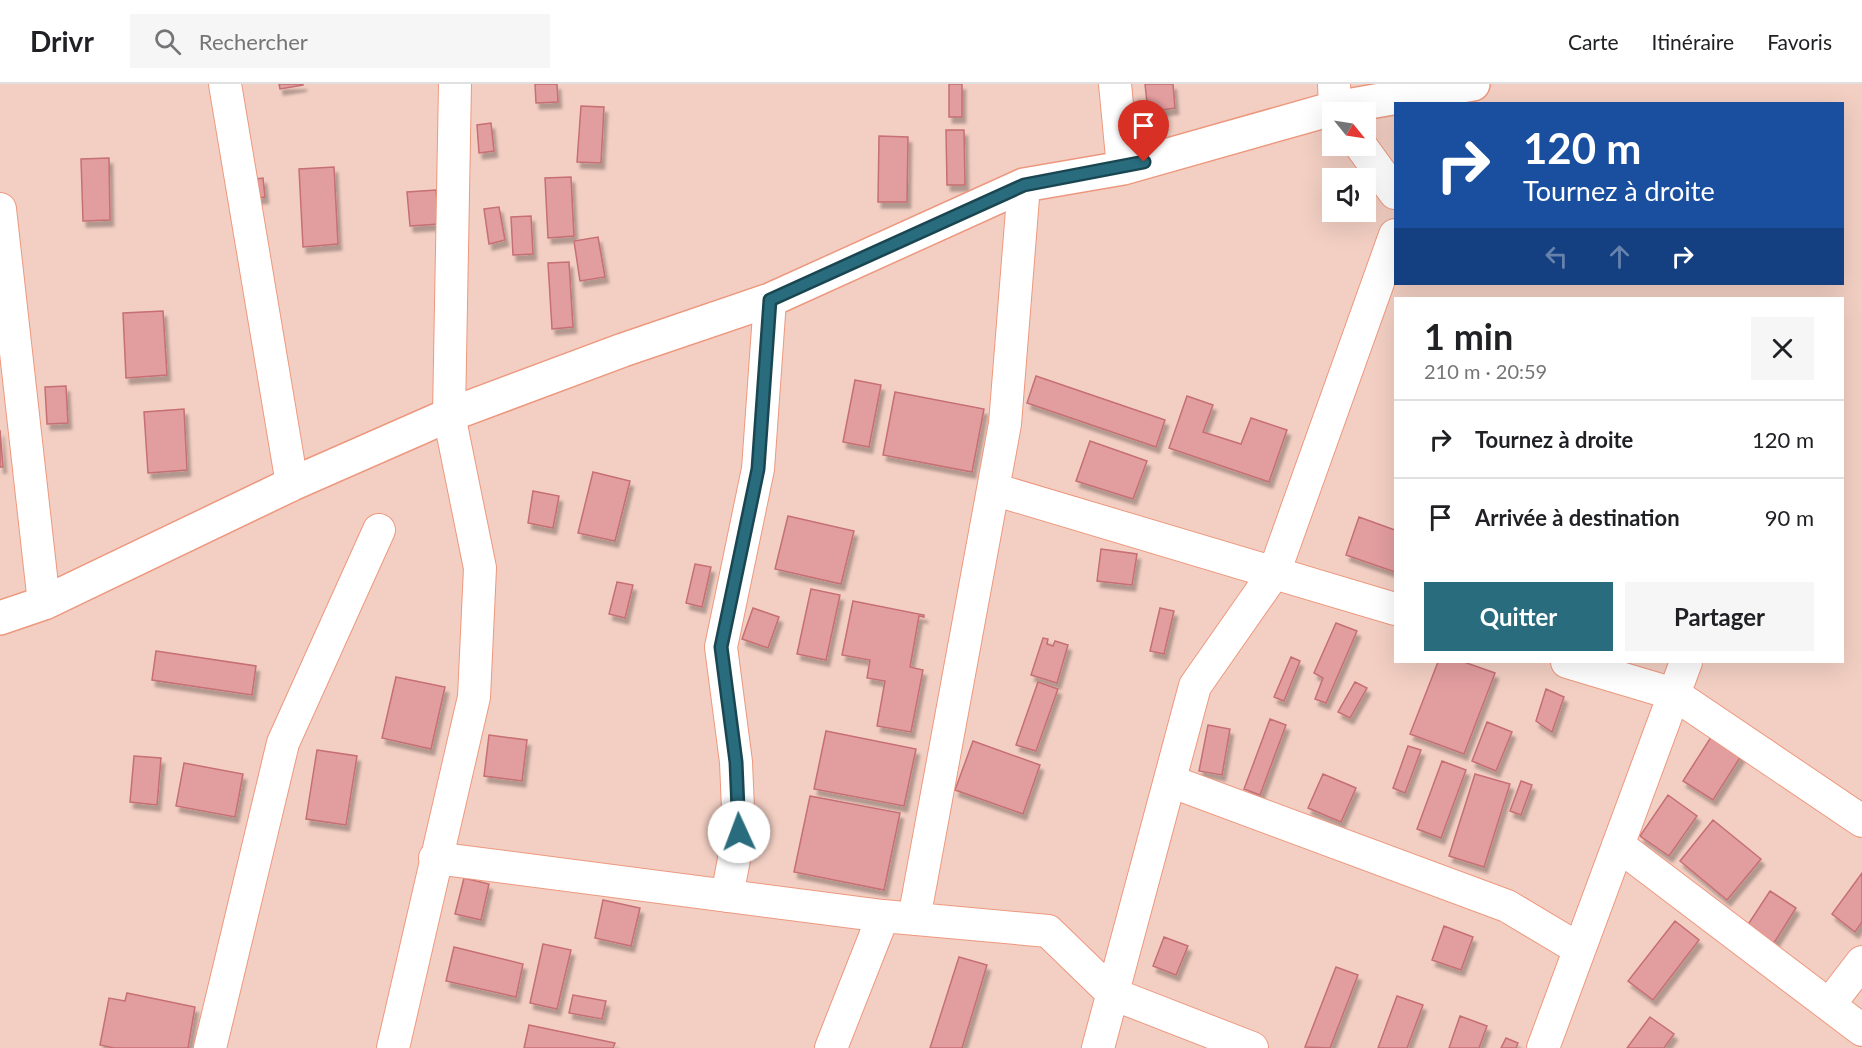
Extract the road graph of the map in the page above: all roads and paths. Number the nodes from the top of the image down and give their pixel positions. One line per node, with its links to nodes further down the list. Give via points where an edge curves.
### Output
1 (225, 84): 14 (street)
2 (455, 84): 13 (street)
3 (1115, 84): 7 (street)
4 (1473, 84): 5 (street)
5 (1336, 101): 7 (street)
6 (1368, 156): 9 (street)
7 (1123, 168): 8 (street)
8 (1024, 185): 12 (street); 15 (street, via 1005,424)
9 (1394, 192)
10 (0, 209): 18 (street)
11 (1394, 238): 17 (street)
12 (770, 300): 13 (street); 28 (street, via 758,469 721,647 736,762 739,832)
13 (449, 415): 14 (street); 27 (street, via 480,568 474,696)
14 (292, 484): 18 (street)
15 (993, 489): 17 (street); 30 (street)
16 (379, 530): 36 (street, via 283,743)
17 (1274, 573): 19 (street); 24 (street, via 1194,686)
18 (44, 603): 20 (street)
19 (1394, 609)
20 (0, 618)
21 (1570, 663): 23 (street)
22 (1686, 663): 23 (street)
23 (1674, 694): 25 (street); 26 (street)
24 (1170, 781): 31 (street, via 1507,906); 33 (street)
25 (1862, 821)
26 (1618, 845): 31 (street); 34 (street)
27 (435, 858): 28 (street); 37 (street)
28 (727, 896): 29 (street)
29 (883, 916): 30 (street); 38 (street)
30 (914, 919): 33 (street, via 1048,931)
31 (1580, 949): 41 (street)
32 (1862, 962): 34 (street)
33 (1113, 994): 39 (street); 40 (street)
34 (1829, 1005): 35 (street)
35 (1862, 1030)
36 (210, 1048)
37 (393, 1048)
38 (831, 1048)
39 (1098, 1048)
40 (1252, 1048)
41 (1543, 1048)

